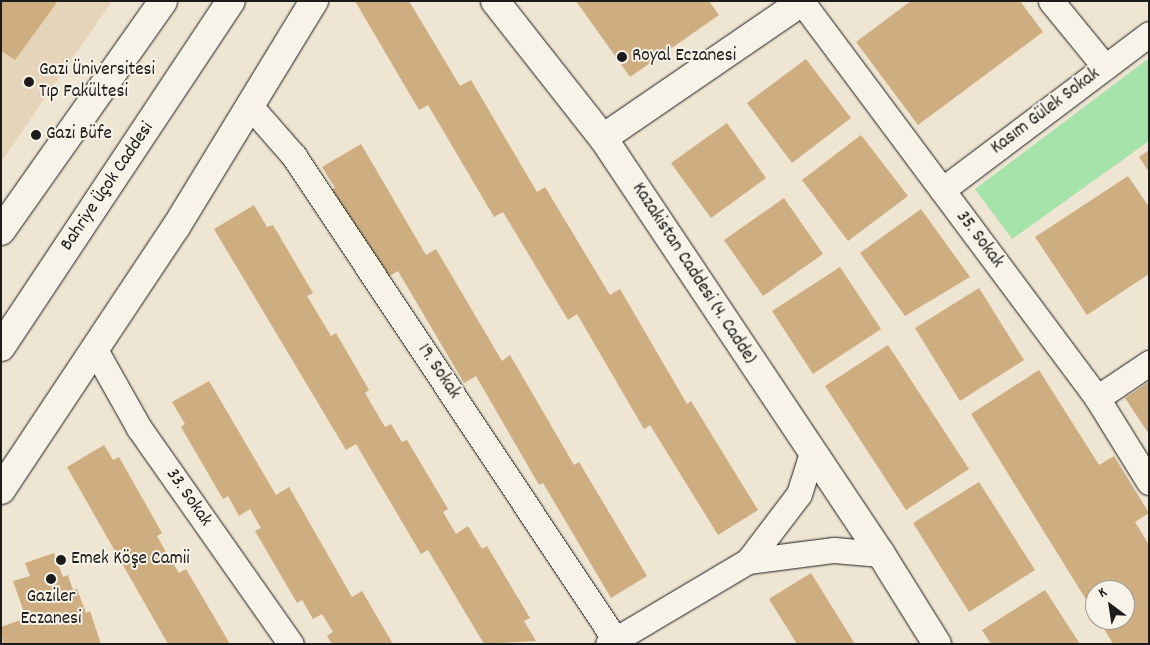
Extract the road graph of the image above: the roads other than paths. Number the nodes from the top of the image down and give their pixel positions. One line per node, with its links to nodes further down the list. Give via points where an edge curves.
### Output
1 (163, 1): 12 (main road)
2 (230, 1): 13 (main road, Bahriye Üçok Caddesi)
3 (314, 1): 9 (main road)
4 (495, 1): 10 (main road, Kazakistan Caddesi (4. Cadde))
5 (1051, 1): 8 (street)
6 (803, 2): 10 (main road); 11 (street, 35. Sokak)
7 (1149, 34): 8 (street, Kasım Gülek Sokak)
8 (1105, 67): 11 (street, Kasım Gülek Sokak)
9 (250, 106): 14 (main road, via 176,227); 22 (street, 19. Sokak, via 294,156)
10 (603, 138): 17 (main road, Kazakistan Caddesi (4. Cadde))
11 (942, 190): 16 (street, 35. Sokak)
12 (1, 230)
13 (1, 348)
14 (94, 348): 19 (main road); 23 (street, 33. Sokak, via 139,428)
15 (1149, 362): 16 (street)
16 (1097, 398): 18 (street, 35. Sokak)
17 (812, 453): 20 (main road, Kazakistan Caddesi (4. Cadde)); 21 (street, via 799,494)
18 (1149, 482)
19 (1, 490)
20 (881, 554): 21 (street, via 834,550); 24 (main road, Kazakistan Caddesi (4. Cadde))
21 (748, 561): 22 (street)
22 (614, 642)
23 (291, 644)
24 (937, 644)

